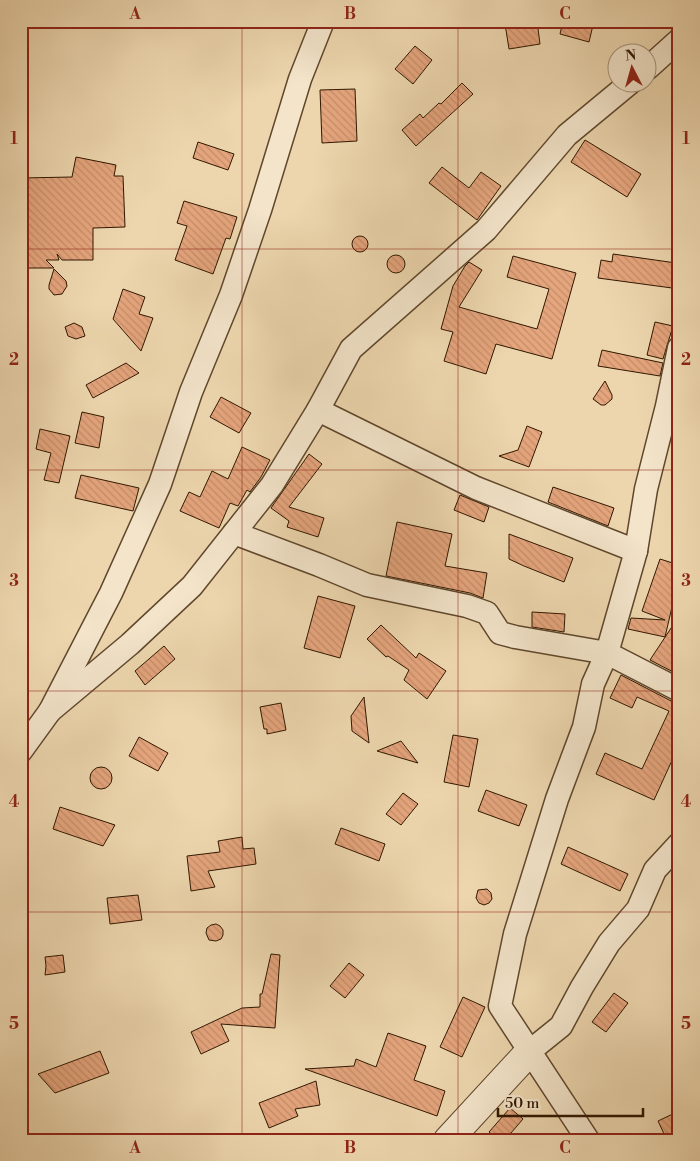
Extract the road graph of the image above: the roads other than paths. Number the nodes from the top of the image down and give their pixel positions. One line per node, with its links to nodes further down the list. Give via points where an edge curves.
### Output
1 (323, 21): 12 (street, via 300,79 231,296 191,392 160,484 111,594)
2 (679, 40): 3 (street)
3 (658, 59)
4 (619, 92): 6 (street, via 568,135 486,230 351,349)
5 (679, 348): 7 (street)
6 (318, 410): 8 (street, via 272,485); 9 (street, via 476,488)
7 (673, 410): 9 (street, via 646,489)
8 (234, 533): 10 (street, via 367,585 487,613 500,633); 12 (street, via 192,586 130,644)
9 (636, 552): 10 (street)
10 (607, 652): 11 (street); 15 (street, via 593,684 584,727 557,798 515,934 500,1006)
11 (679, 690)
12 (50, 711): 13 (street)
13 (21, 751)
14 (679, 844): 15 (street, via 655,870 638,909 609,943 562,1026)
15 (530, 1051): 16 (street); 17 (street)
16 (448, 1140)
17 (588, 1140)

